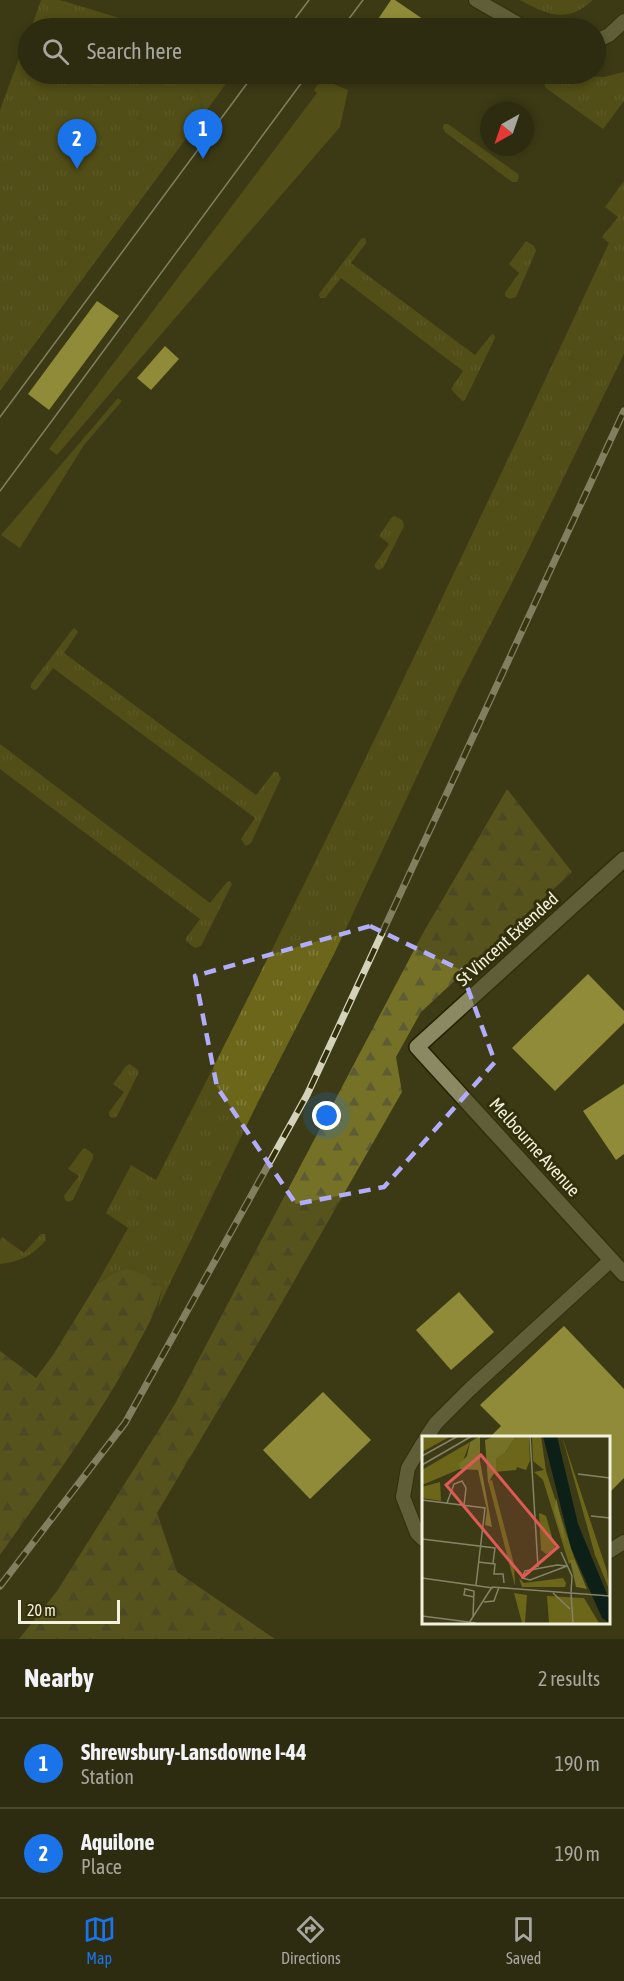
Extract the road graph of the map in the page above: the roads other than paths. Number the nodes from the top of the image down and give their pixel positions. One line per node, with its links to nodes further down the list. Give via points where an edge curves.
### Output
1 (476, 0): 2 (lane)
2 (508, 18)
3 (624, 21): 4 (lane)
4 (606, 36)
5 (624, 859): 6 (street, St Vincent Extended)
6 (417, 1047): 7 (street, Melbourne Avenue)
7 (611, 1260): 8 (street, Melbourne Avenue); 9 (lane, via 470,1389)
8 (624, 1274)
9 (427, 1436)
10 (422, 1445): 11 (lane, via 408,1468 403,1497)
11 (422, 1538)
12 (624, 1542): 13 (lane)
13 (609, 1551)

